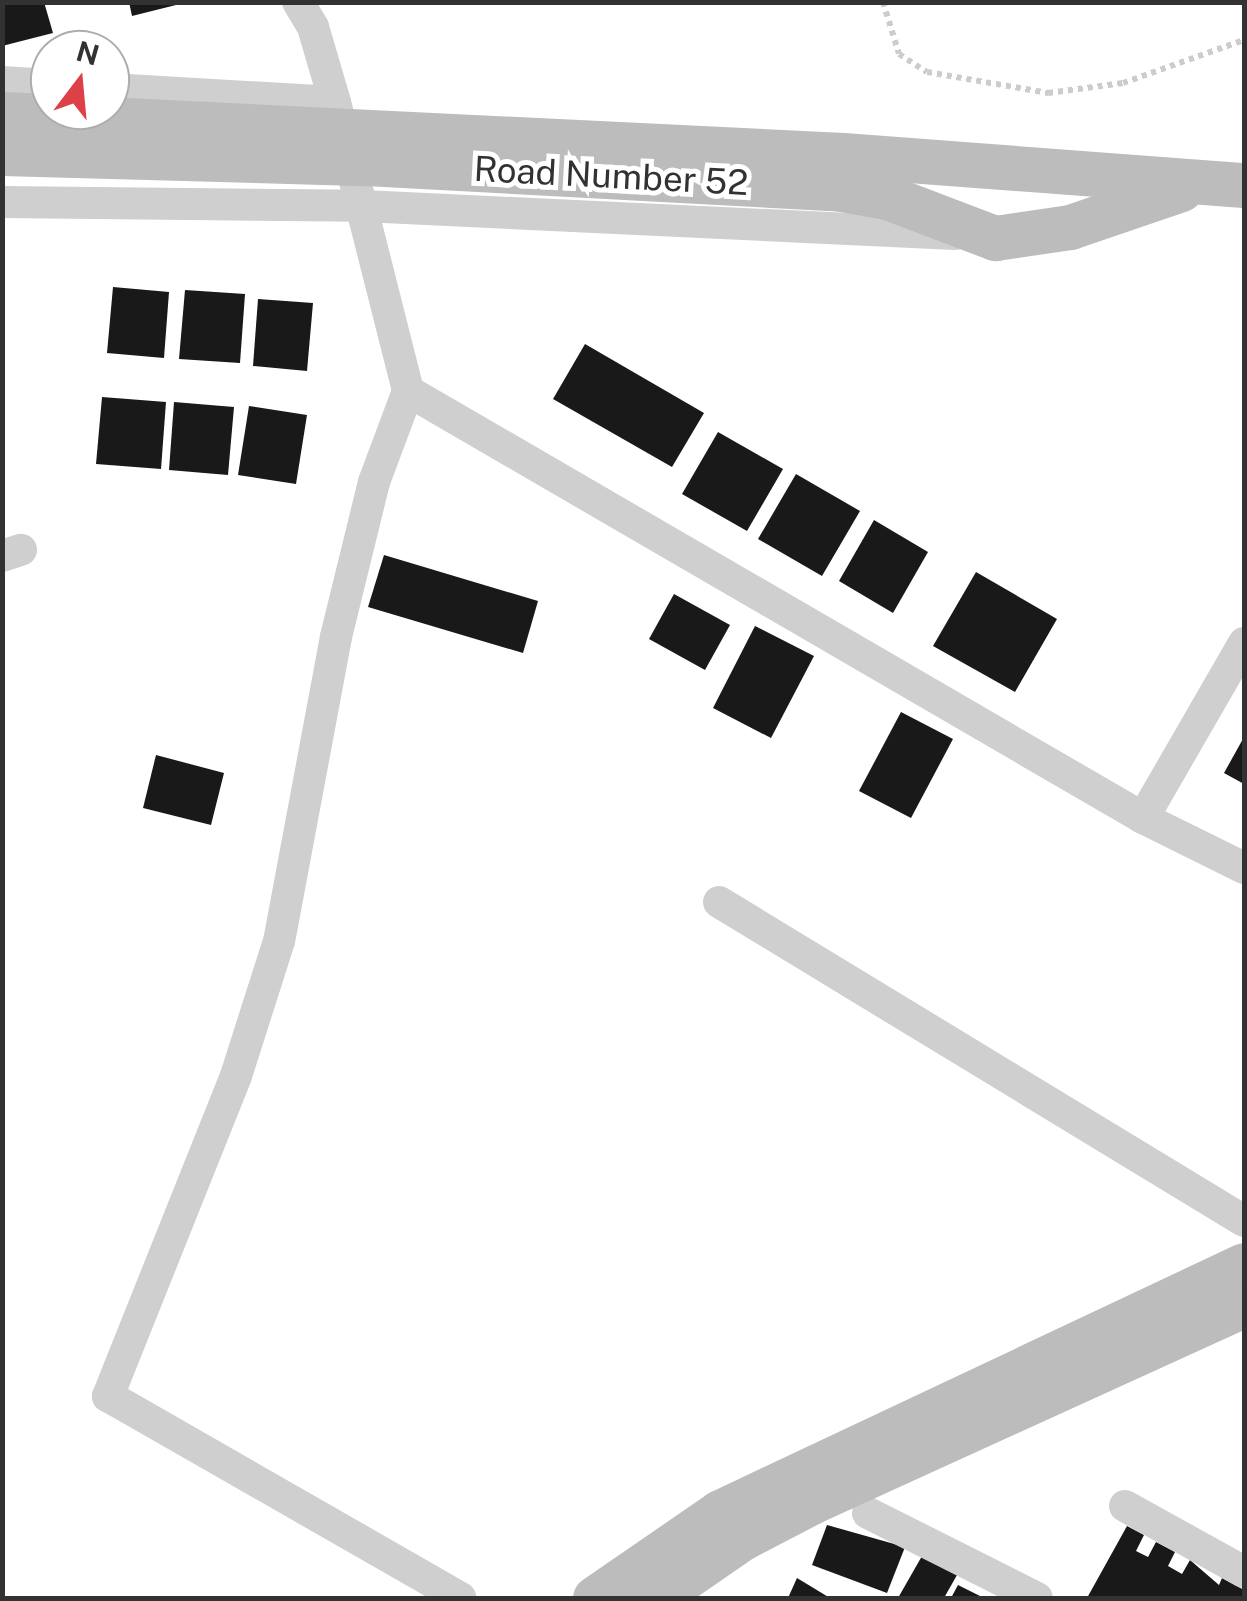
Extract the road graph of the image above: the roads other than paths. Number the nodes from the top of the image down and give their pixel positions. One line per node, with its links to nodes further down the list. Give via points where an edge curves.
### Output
1 (298, 2): 5 (street, via 314,26)
2 (2, 82): 3 (street)
3 (30, 84)
4 (130, 89): 5 (street)
5 (335, 102): 11 (street)
6 (2, 114): 8 (main road, Road Number 52, bridge)
7 (2, 153): 8 (main road, Road Number 52, bridge)
8 (843, 172): 9 (main road, Road Number 52); 12 (main road, Road Number 52, via 888,197)
9 (1223, 184): 12 (main road, Road Number 52, via 1070,227)
10 (2, 202): 11 (street)
11 (362, 206): 12 (street); 13 (street)
12 (995, 238)
13 (408, 391): 15 (street); 24 (street, via 374,482 336,637 279,941 236,1076 108,1396)
14 (1244, 642): 15 (street)
15 (1143, 818): 16 (street)
16 (1244, 868)
17 (719, 902): 18 (street)
18 (1244, 1221)
19 (1244, 1266): 25 (main road, via 720,1512)
20 (1244, 1304): 26 (main road, via 814,1500 742,1538)
21 (1125, 1506): 23 (street)
22 (868, 1514): 27 (street)
23 (1244, 1572)
24 (460, 1598)
25 (595, 1598)
26 (656, 1598)
27 (1038, 1598)

